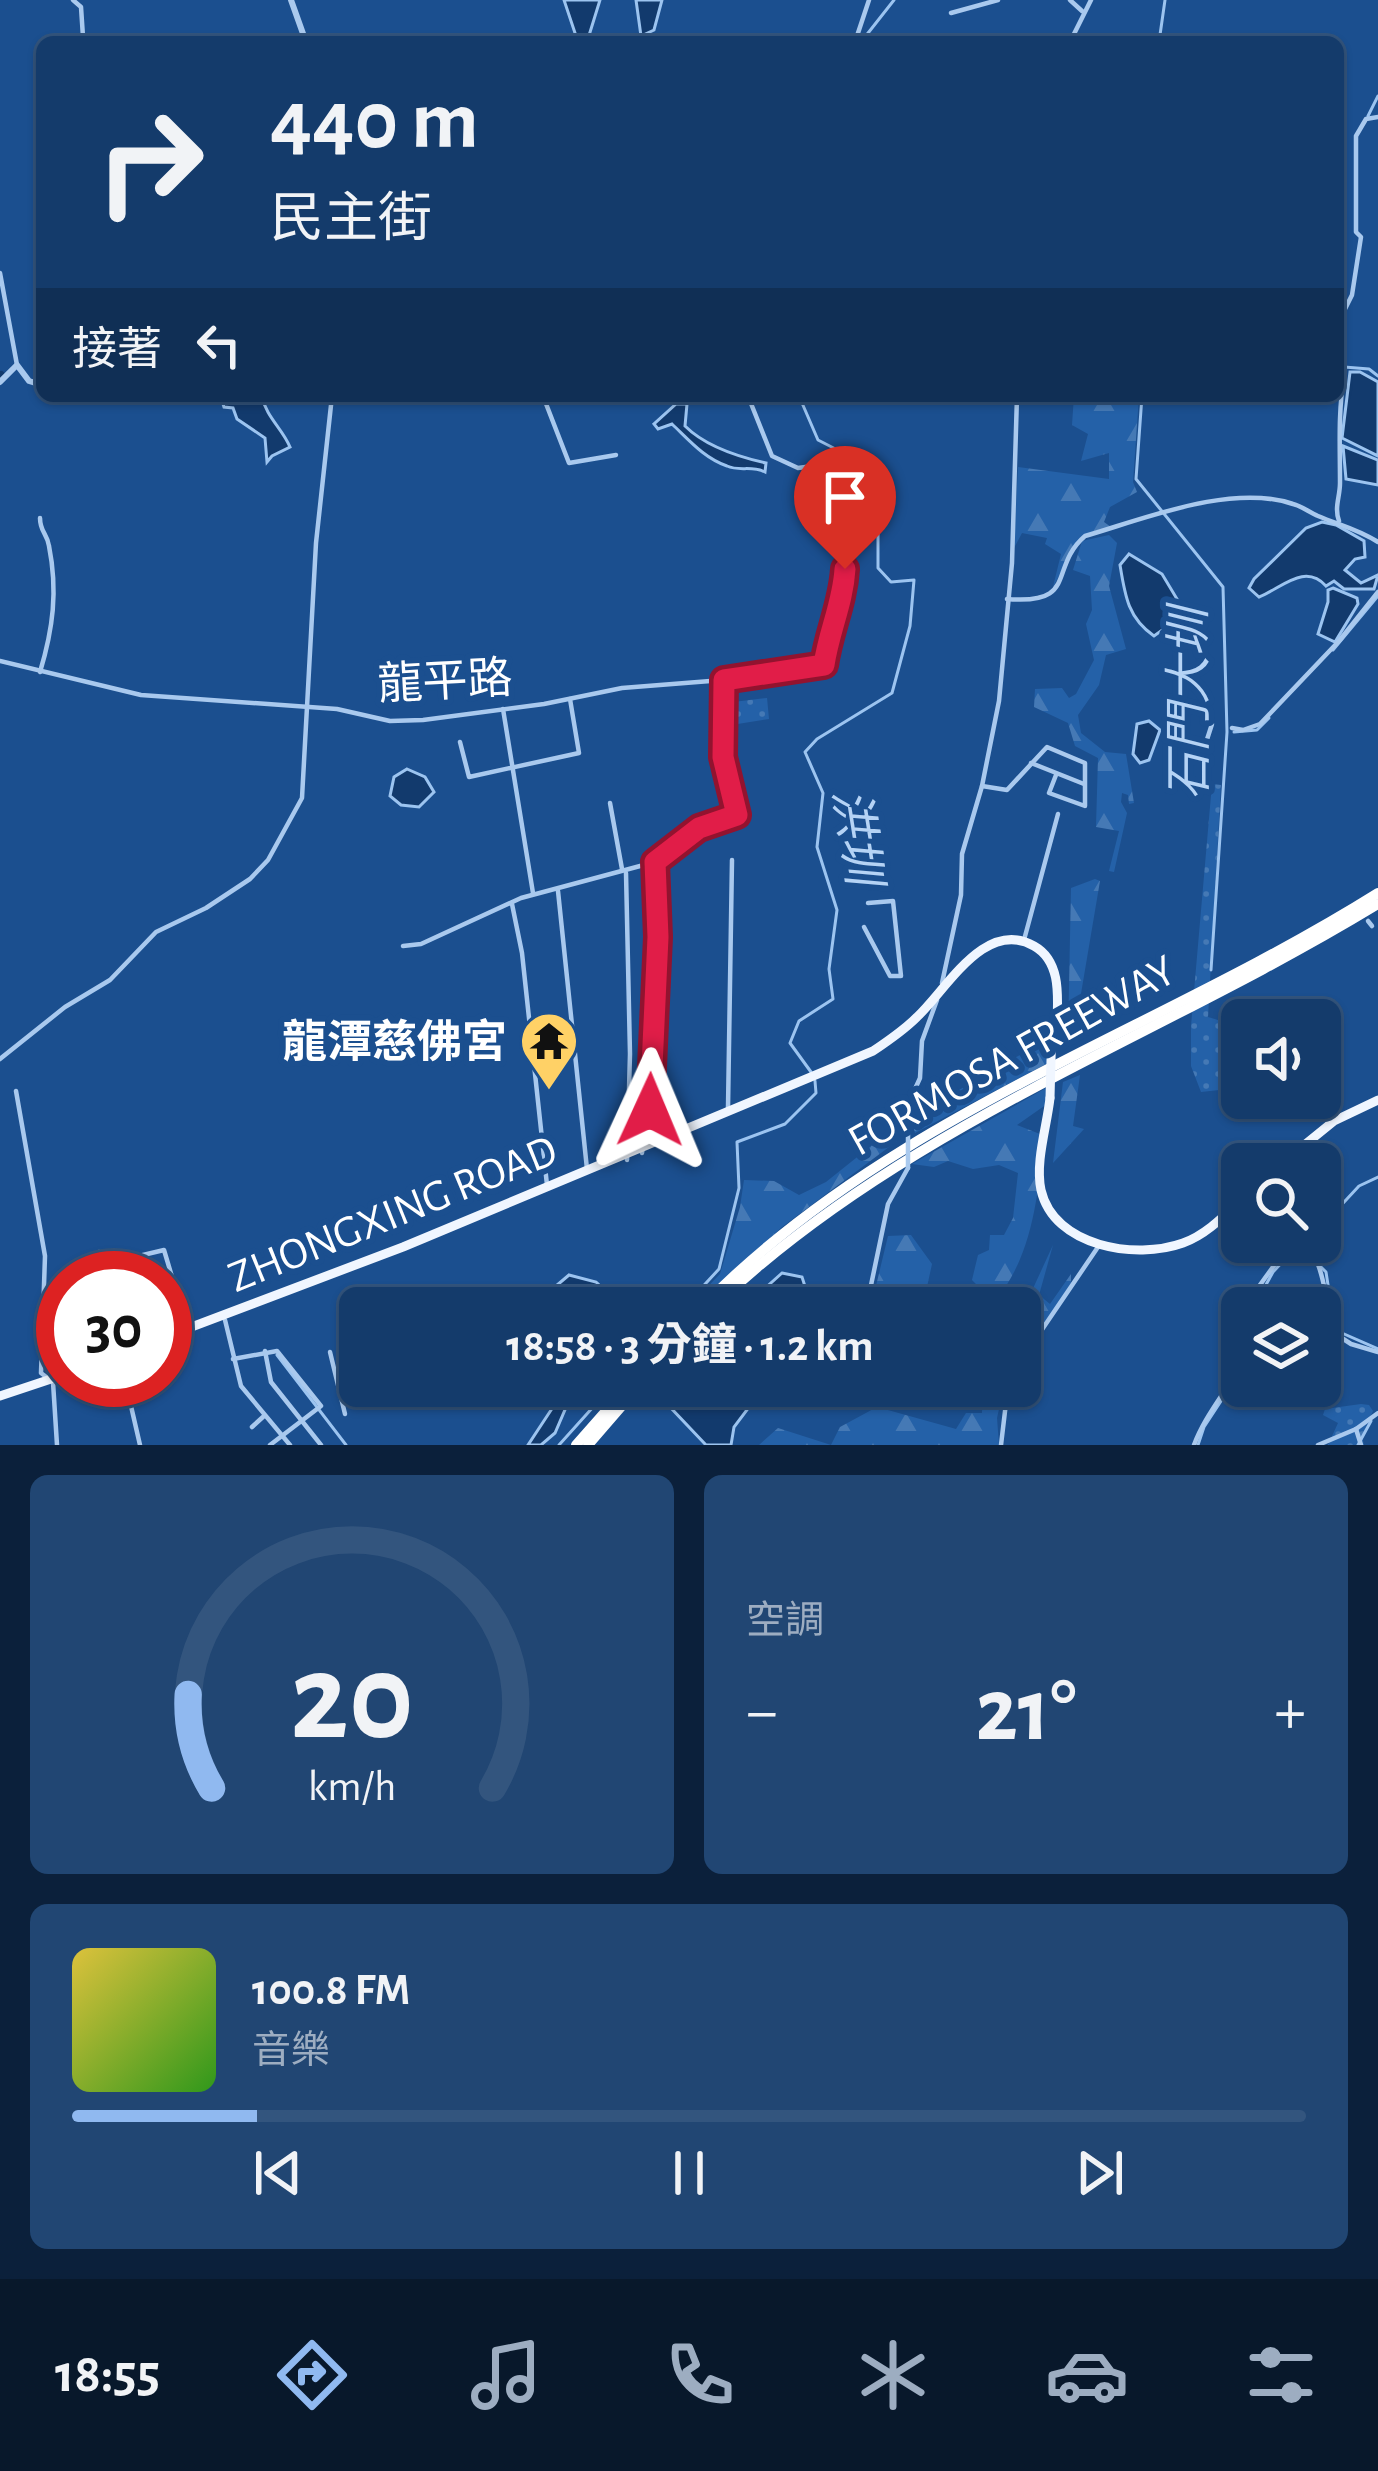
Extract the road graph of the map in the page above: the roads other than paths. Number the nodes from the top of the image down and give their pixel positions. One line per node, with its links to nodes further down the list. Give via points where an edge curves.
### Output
1 (74, 0): 9 (street)
2 (291, 0): 10 (street)
3 (868, 0): 11 (street)
4 (998, 0): 8 (street)
5 (1070, 0): 7 (street)
6 (1091, 0): 7 (street)
7 (1082, 11): 12 (street)
8 (951, 13)
9 (83, 36)
10 (305, 36)
11 (857, 36)
12 (1072, 36)
13 (1378, 117): 15 (street, via 1367,118 1356,141 1360,237)
14 (0, 273): 16 (street)
15 (1344, 312)
16 (17, 365): 17 (street); 18 (street)
17 (2, 381)
18 (36, 383)
19 (331, 402): 34 (street)
20 (545, 402): 24 (street, via 569,463)
21 (750, 402): 32 (street, 龍平路, via 772,456 827,471 845,569 824,665)
22 (1017, 402): 29 (street)
23 (1341, 402): 26 (street)
24 (616, 455)
25 (40, 518): 31 (street, via 56,612)
26 (1339, 521): 27 (street); 29 (street, via 1260,499 1162,512 1080,539 1043,599)
27 (1378, 542)
28 (1378, 592): 37 (street, via 1260,724)
29 (1007, 599): 44 (street)
30 (0, 661): 31 (street, 龍平路)
31 (40, 672): 34 (street, 龍平路, via 155,697)
32 (724, 680): 33 (street, 龍平路); 48 (street, via 723,757 737,815 699,828)
33 (570, 699): 35 (street, 龍平路); 41 (street, via 579,753)
34 (306, 707): 35 (street, 龍平路, via 390,721); 61 (street, via 302,798 268,860 242,885 156,932 110,980)
35 (503, 709): 41 (street)
36 (1212, 724): 38 (street, via 1201,758)
37 (1232, 728)
38 (1167, 734)
39 (460, 742): 41 (street, via 466,776)
40 (1031, 763): 42 (street); 43 (street, via 1047,747 1085,763); 44 (street, via 1004,791)
41 (513, 769): 52 (street)
42 (1056, 775): 43 (street); 43 (street, via 1049,794 1078,806 1085,806)
43 (1084, 784)
44 (982, 786): 60 (street)
45 (610, 803): 49 (street)
46 (1058, 814): 57 (street)
47 (732, 860): 64 (street)
48 (655, 862): 49 (street); 66 (street, via 652,1084)
49 (624, 871): 50 (street); 67 (street)
50 (558, 891): 52 (street); 68 (street)
51 (1378, 893): 59 (highway, FORMOSA FREEWAY)
52 (534, 894): 53 (street)
53 (512, 902): 58 (street); 69 (street)
54 (868, 903): 56 (street, via 893,901 901,976 890,976)
55 (1378, 904): 59 (highway, FORMOSA FREEWAY)
56 (864, 927)
57 (1023, 943): 60 (main road, ZHONGXING ROAD, via 991,948); 71 (main road, bridge, via 1045,963 1056,998 1042,1197 1067,1229)
58 (403, 946)
59 (1213, 989): 74 (highway, FORMOSA FREEWAY, via 889,1157); 75 (highway, FORMOSA FREEWAY, via 891,1168)
60 (938, 998): 64 (main road, ZHONGXING ROAD, via 897,1039); 76 (street, bridge, via 906,1109 908,1168 888,1204)
61 (0, 1059)
62 (16, 1091): 72 (street)
63 (1378, 1100): 65 (main road)
64 (728, 1112): 66 (main road, ZHONGXING ROAD)
65 (1307, 1143)
66 (642, 1150): 67 (main road, ZHONGXING ROAD)
67 (628, 1156): 68 (main road, ZHONGXING ROAD); 69 (main road, ZHONGXING ROAD)
68 (587, 1169): 69 (main road, ZHONGXING ROAD)
69 (548, 1188): 77 (main road, ZHONGXING ROAD); 78 (main road, ZHONGXING ROAD)
70 (1221, 1217): 71 (main road, via 1179,1245)
71 (1100, 1243): 80 (street)
72 (44, 1251)
73 (1316, 1263): 83 (street, via 1328,1330)
74 (723, 1287)
75 (735, 1287)
76 (871, 1287)
77 (225, 1320): 79 (main road, ZHONGXING ROAD); 84 (street)
78 (192, 1329)
79 (192, 1329)
80 (1041, 1331)
81 (265, 1351): 84 (street); 96 (street, via 271,1382); 96 (street, via 284,1356 319,1407)
82 (330, 1352): 93 (street)
83 (1378, 1352)
84 (233, 1359): 94 (street)
85 (36, 1382): 86 (main road)
86 (0, 1394)
87 (1221, 1399): 109 (street)
88 (52, 1407): 101 (street)
89 (131, 1407): 102 (street)
90 (609, 1407): 106 (highway)
91 (621, 1407): 107 (highway)
92 (1006, 1407): 108 (street)
93 (345, 1414)
94 (264, 1416): 97 (street); 99 (street)
95 (1374, 1416): 98 (street)
96 (302, 1419): 99 (street); 105 (street)
97 (252, 1427)
98 (1356, 1429): 100 (street); 110 (street)
99 (282, 1434): 103 (street); 104 (street)
100 (1360, 1442)
101 (57, 1445)
102 (140, 1445)
103 (271, 1445)
104 (290, 1445)
105 (321, 1445)
106 (576, 1445)
107 (588, 1445)
108 (1001, 1445)
109 (1194, 1445)
110 (1318, 1445)

